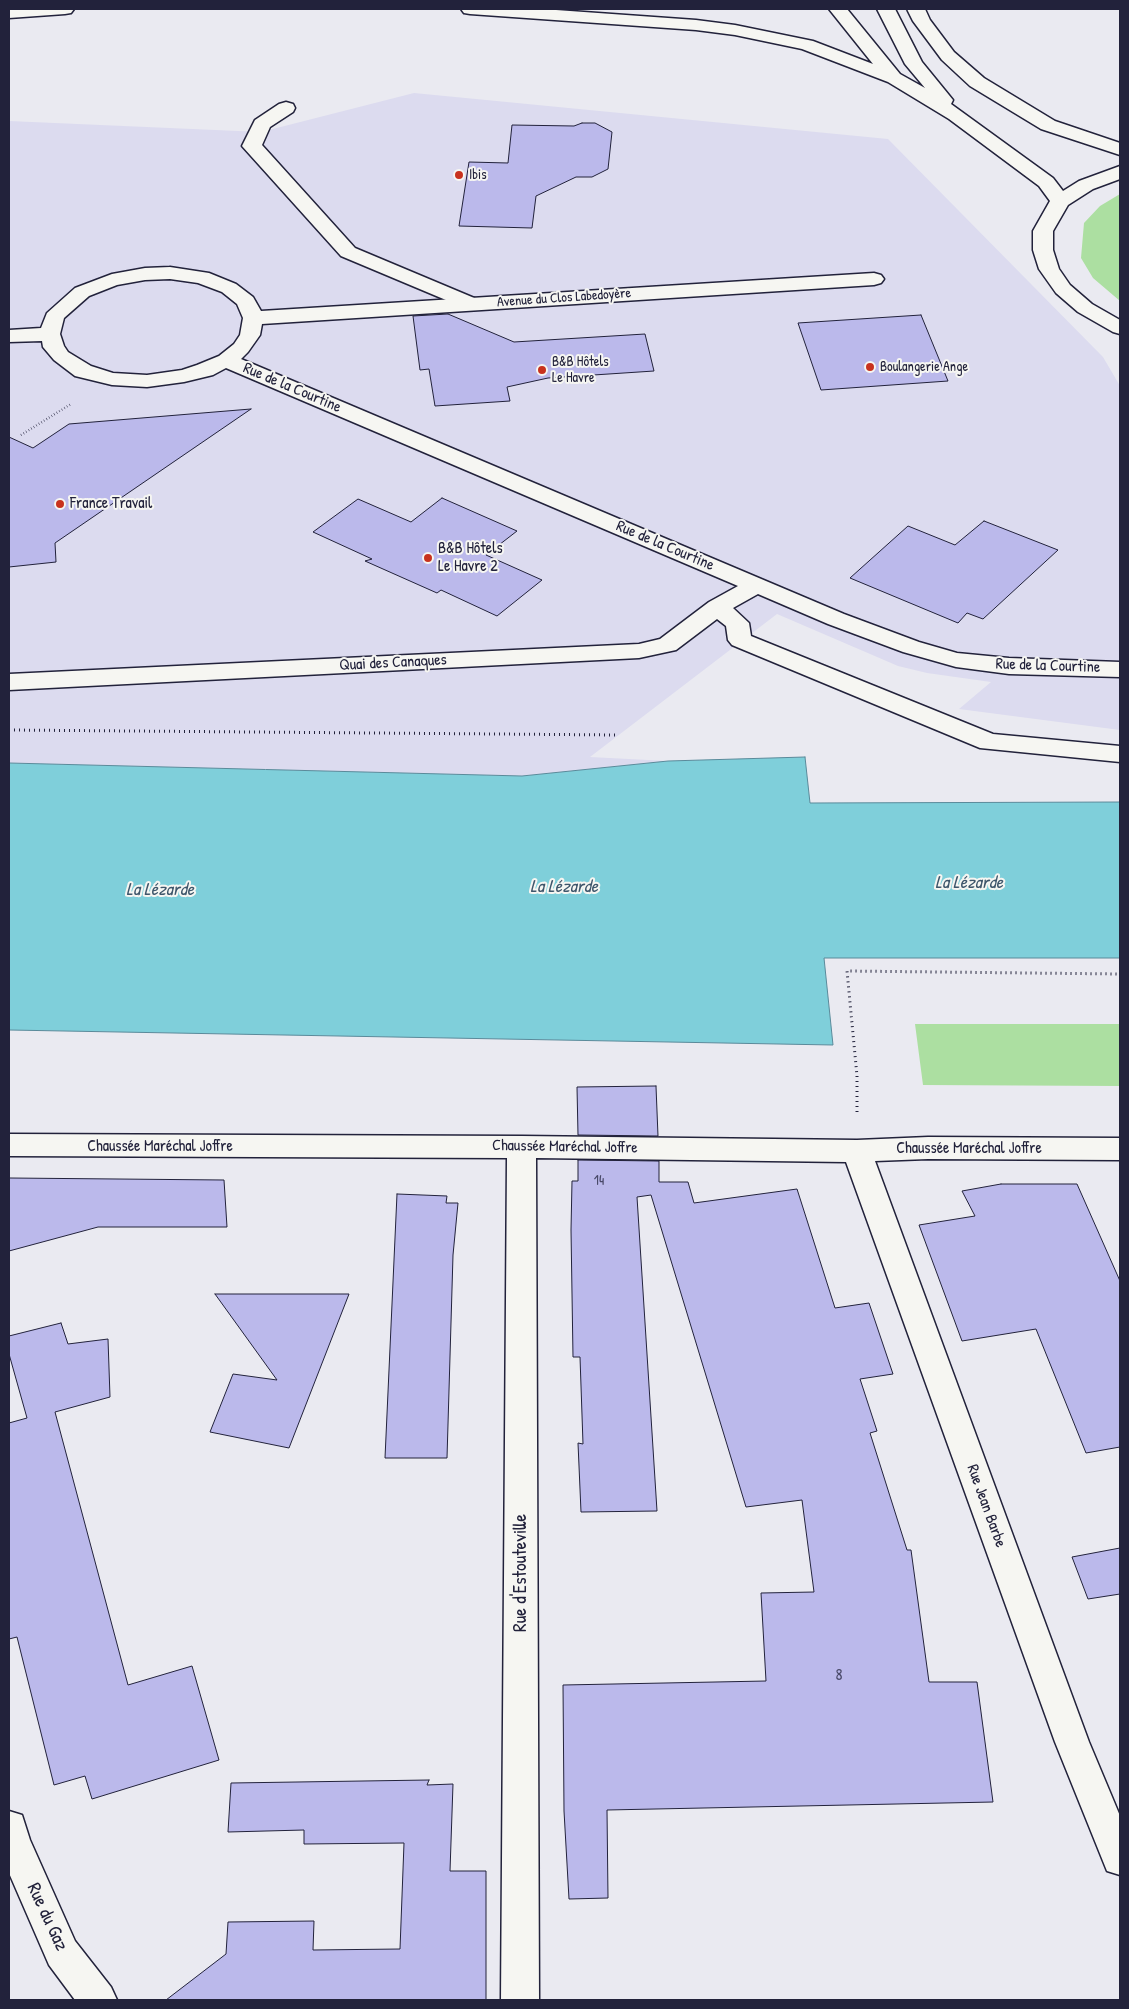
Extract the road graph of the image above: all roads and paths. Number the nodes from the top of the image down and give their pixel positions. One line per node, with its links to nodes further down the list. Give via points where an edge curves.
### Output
1 (65, 9): 6 (street)
2 (470, 9): 7 (street, via 743,31 807,45)
3 (838, 9): 7 (street)
4 (886, 9): 9 (street, via 914,64)
5 (916, 9): 10 (street, via 948,56 977,82 1048,125)
6 (9, 13)
7 (894, 78): 9 (street)
8 (286, 108): 14 (street, via 262,124 252,146 348,252)
9 (956, 115): 12 (street, via 1046,182)
10 (1120, 149)
11 (1120, 172): 12 (street, via 1086,185)
12 (1060, 202): 16 (street, via 1043,231 1043,250 1049,270 1063,290 1085,308)
13 (874, 279): 14 (street, Avenue du Clos Labedoyère)
14 (472, 304): 15 (street, Avenue du Clos Labedoyère)
15 (253, 318): 17 (street, via 246,301 229,288 202,277 145,274 112,280 82,292 54,317); 19 (street, via 250,335 241,348)
16 (1120, 328)
17 (50, 334): 18 (street); 20 (street, via 61,356 83,370)
18 (9, 336)
19 (226, 360): 20 (street, via 184,376 147,381); 22 (street, Rue de la Courtine)
20 (112, 379): 21 (path)
21 (21, 435)
22 (757, 585): 23 (street, Quai des Canaques); 24 (street, Rue de la Courtine, via 836,619 956,660 1009,666)
23 (717, 607): 25 (street, Quai des Canaques, via 668,645 639,651); 28 (street, via 738,623 740,640 989,742)
24 (1120, 669)
25 (9, 682)
26 (9, 730): 27 (path)
27 (617, 735)
28 (1120, 754)
29 (1120, 974): 33 (path, via 848,971 857,1076)
30 (9, 1146): 31 (street, Chaussée Maréchal Joffre)
31 (522, 1147): 33 (street, Chaussée Maréchal Joffre); 37 (street, Rue d'Estouteville)
32 (1120, 1149): 33 (street, Chaussée Maréchal Joffre)
33 (856, 1151): 35 (street, Rue Jean Barbe, via 1069,1733)
34 (9, 1826): 36 (street, Rue du Gaz, via 12,1840 62,1953)
35 (1120, 1860)
36 (98, 2000)
37 (520, 2000)

